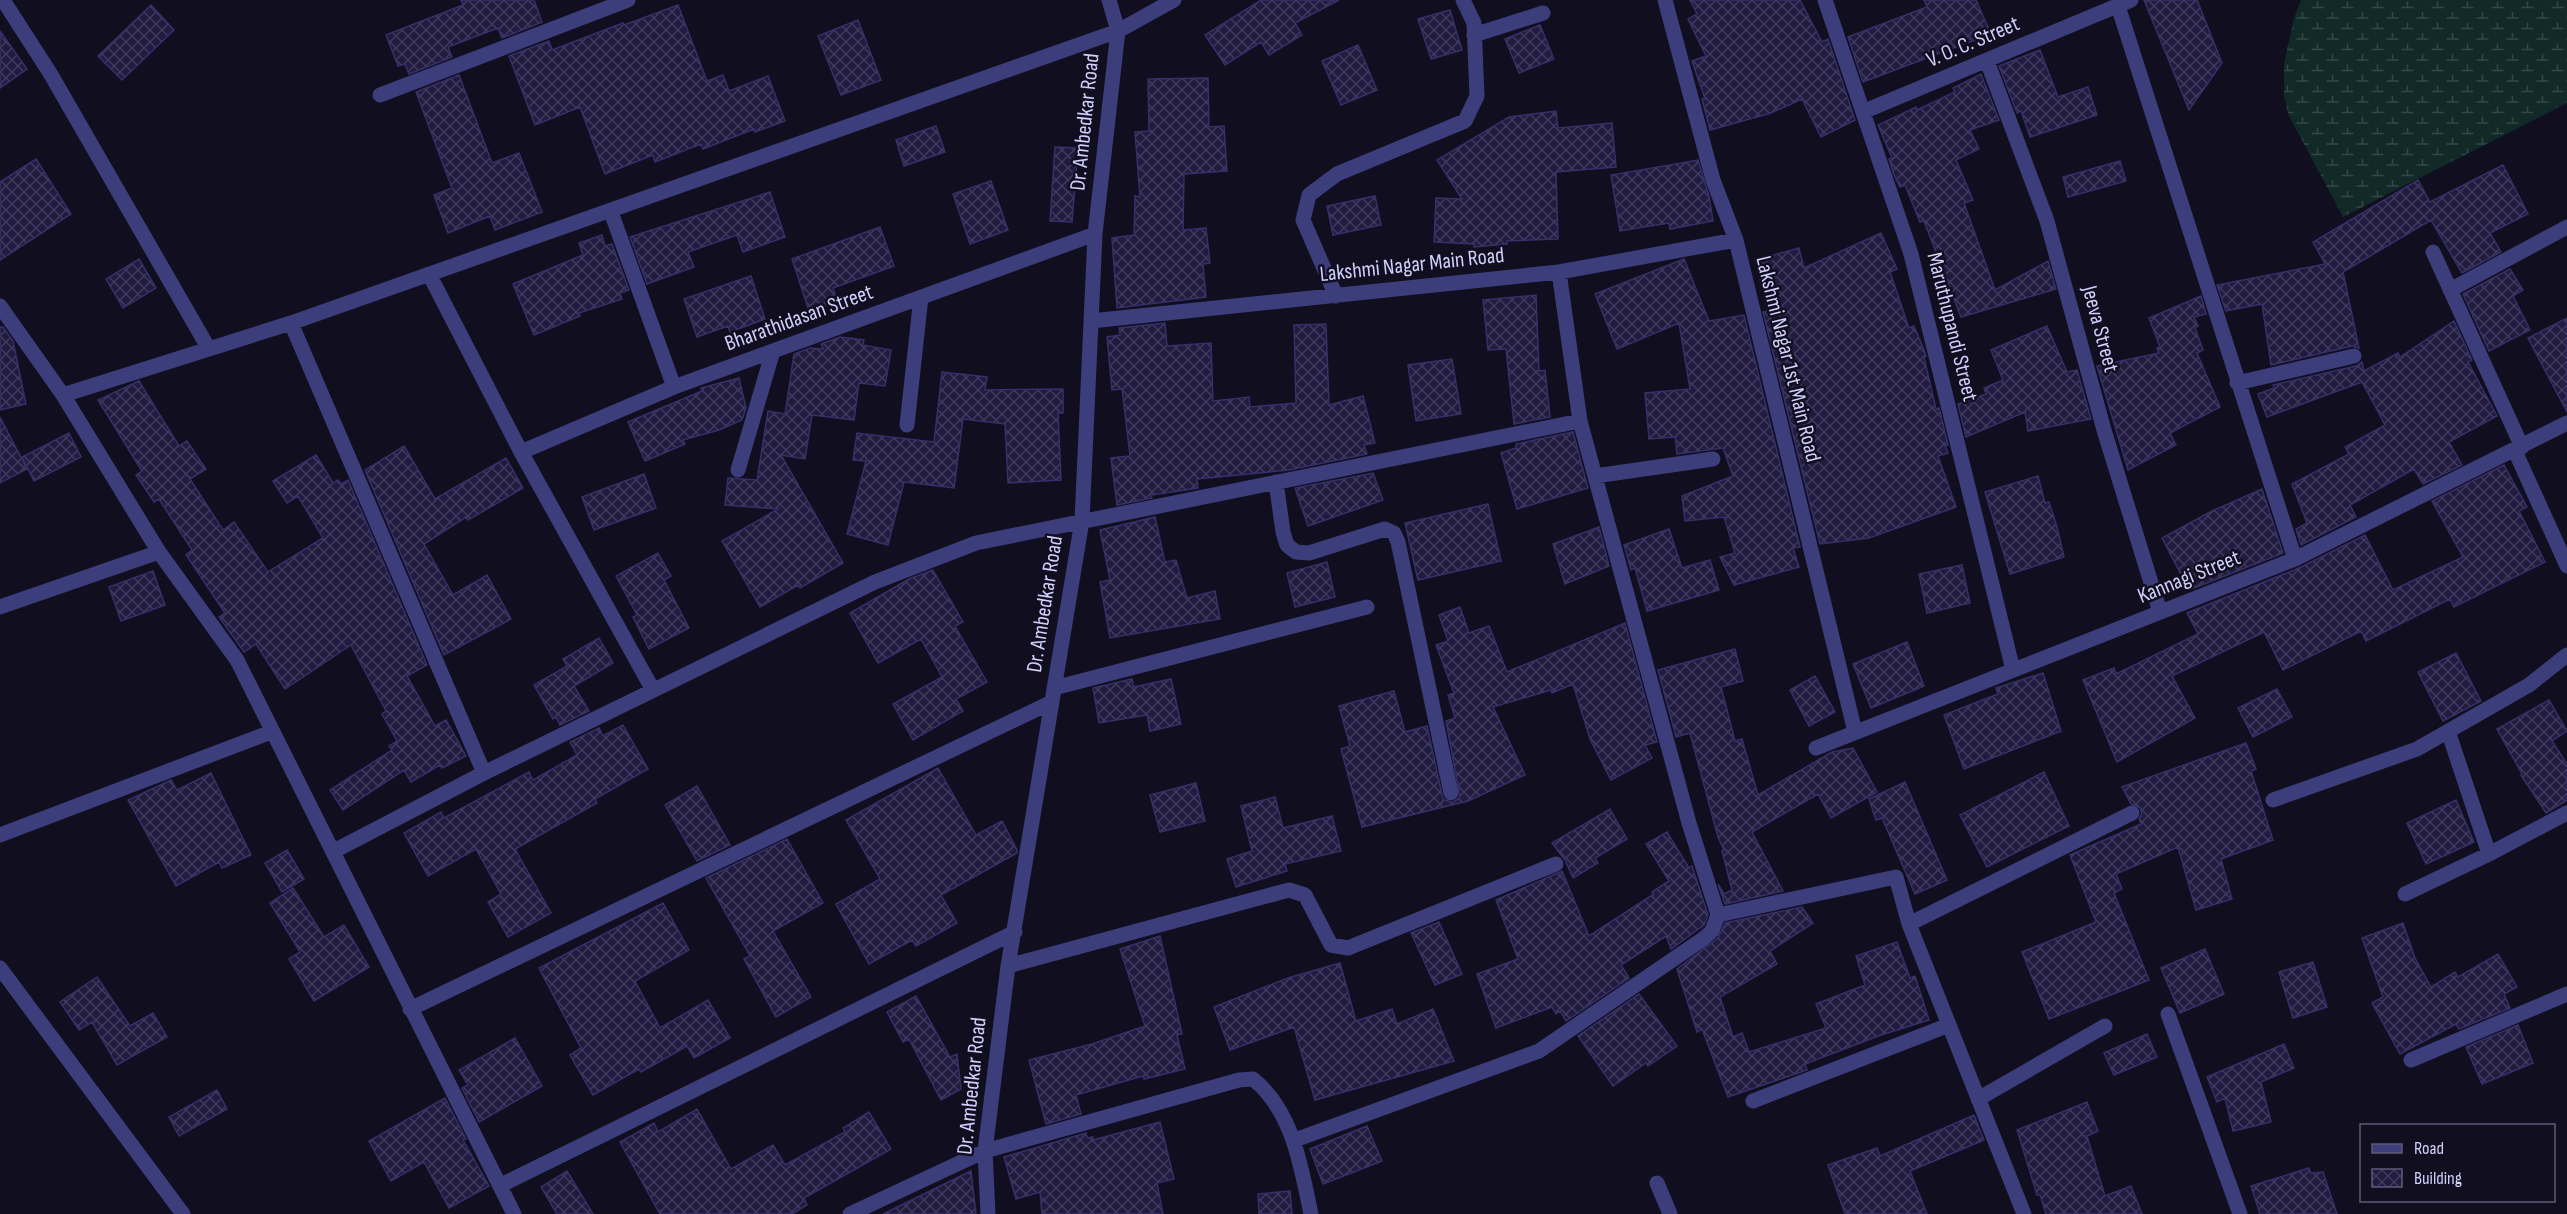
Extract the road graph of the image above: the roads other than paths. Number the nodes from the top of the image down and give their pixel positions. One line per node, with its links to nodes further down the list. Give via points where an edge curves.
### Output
1 (3, 0): 28 (street, via 50,73)
2 (628, 0): 13 (street)
3 (1109, 0): 10 (street, Dr. Ambedkar Road)
4 (1174, 0): 10 (street)
5 (1463, 0): 11 (street, via 1474,23)
6 (1665, 0): 18 (street, Lakshmi Nagar 1st Main Road, via 1713,180)
7 (1826, 0): 14 (street, Maruthupandi Street)
8 (2125, 3): 12 (street, V. O. C. Street); 31 (street)
9 (1543, 13): 11 (street)
10 (1118, 31): 15 (street); 17 (street, Dr. Ambedkar Road)
11 (1474, 35): 23 (street, via 1477,96 1465,121 1337,174 1309,195 1303,220)
12 (1987, 61): 14 (street, V. O. C. Street); 49 (street, Jeeva Street, via 2047,221 2104,430)
13 (380, 95)
14 (1865, 111): 51 (street, Maruthupandi Street, via 1911,254)
15 (611, 212): 21 (street); 32 (street)
16 (2567, 227): 22 (street)
17 (1095, 234): 24 (street, Bharathidasan Street); 26 (street, Dr. Ambedkar Road)
18 (1736, 240): 20 (street, Lakshmi Nagar Main Road); 56 (street, Lakshmi Nagar 1st Main Road)
19 (2433, 252): 22 (street)
20 (1559, 272): 23 (street, Lakshmi Nagar Main Road); 34 (street)
21 (429, 274): 27 (street); 38 (street)
22 (2450, 290): 37 (street)
23 (1336, 296): 26 (street, Lakshmi Nagar Main Road)
24 (921, 297): 29 (street, Bharathidasan Street); 36 (street)
25 (0, 306): 33 (street)
26 (1091, 321): 43 (street, Dr. Ambedkar Road)
27 (291, 322): 28 (street); 58 (street)
28 (209, 349): 33 (street)
29 (773, 351): 32 (street, Bharathidasan Street); 40 (street)
30 (2354, 356): 31 (street)
31 (2237, 383): 45 (street)
32 (674, 387): 38 (street, Bharathidasan Street)
33 (63, 395): 44 (street)
34 (1580, 421): 41 (street); 42 (street)
35 (2567, 423): 37 (street, Kannagi Street)
36 (907, 425)
37 (2519, 449): 45 (street, Kannagi Street); 46 (street)
38 (521, 452): 52 (street)
39 (1713, 459): 41 (street)
40 (738, 470)
41 (1595, 476): 68 (street, via 1689,823)
42 (1276, 482): 43 (street); 59 (street, via 1283,532 1287,545 1296,552 1309,554 1384,529 1394,533)
43 (1082, 521): 52 (street, via 976,543 875,582); 53 (street, Dr. Ambedkar Road)
44 (159, 552): 47 (street); 55 (street, via 237,660)
45 (2295, 559): 49 (street, Kannagi Street)
46 (2567, 566)
47 (0, 607)
48 (1366, 607): 53 (street)
49 (2160, 612): 51 (street, Kannagi Street)
50 (2567, 656): 54 (street, via 2529,685)
51 (2013, 670): 56 (street, Kannagi Street)
52 (653, 690): 58 (street)
53 (1053, 695): 70 (street, Dr. Ambedkar Road); 74 (street)
54 (2448, 731): 60 (street, via 2417,749); 65 (street)
55 (271, 732): 63 (street); 64 (street)
56 (1855, 732): 57 (street, Kannagi Street)
57 (1816, 748)
58 (484, 773): 64 (street)
59 (1451, 793)
60 (2272, 800)
61 (2132, 813): 69 (street)
62 (2567, 813): 65 (street)
63 (0, 835)
64 (334, 851): 74 (street)
65 (2489, 854): 67 (street)
66 (1556, 864): 71 (street, via 1348,948 1331,945 1305,895 1289,890)
67 (2405, 894)
68 (1718, 915): 69 (street, via 1896,877); 81 (street, via 1712,931 1703,939 1539,1051)
69 (1909, 924): 76 (street)
70 (1014, 932): 71 (street, Dr. Ambedkar Road); 84 (street)
71 (1008, 966): 82 (street, Dr. Ambedkar Road)
72 (0, 968): 85 (street)
73 (2567, 994): 78 (street)
74 (410, 1009): 84 (street)
75 (2168, 1014): 92 (street)
76 (1949, 1024): 79 (street); 80 (street)
77 (2105, 1026): 79 (street)
78 (2410, 1060)
79 (1978, 1099): 91 (street)
80 (1753, 1101)
81 (1294, 1140): 82 (street, via 1265,1089 1253,1079); 89 (street)
82 (985, 1151): 87 (street); 88 (street, Dr. Ambedkar Road)
83 (1657, 1183): 90 (street)
84 (501, 1185): 86 (street)
85 (183, 1214)
86 (514, 1214)
87 (850, 1214)
88 (988, 1214)
89 (1311, 1214)
90 (1670, 1214)
91 (2024, 1214)
92 (2240, 1214)

